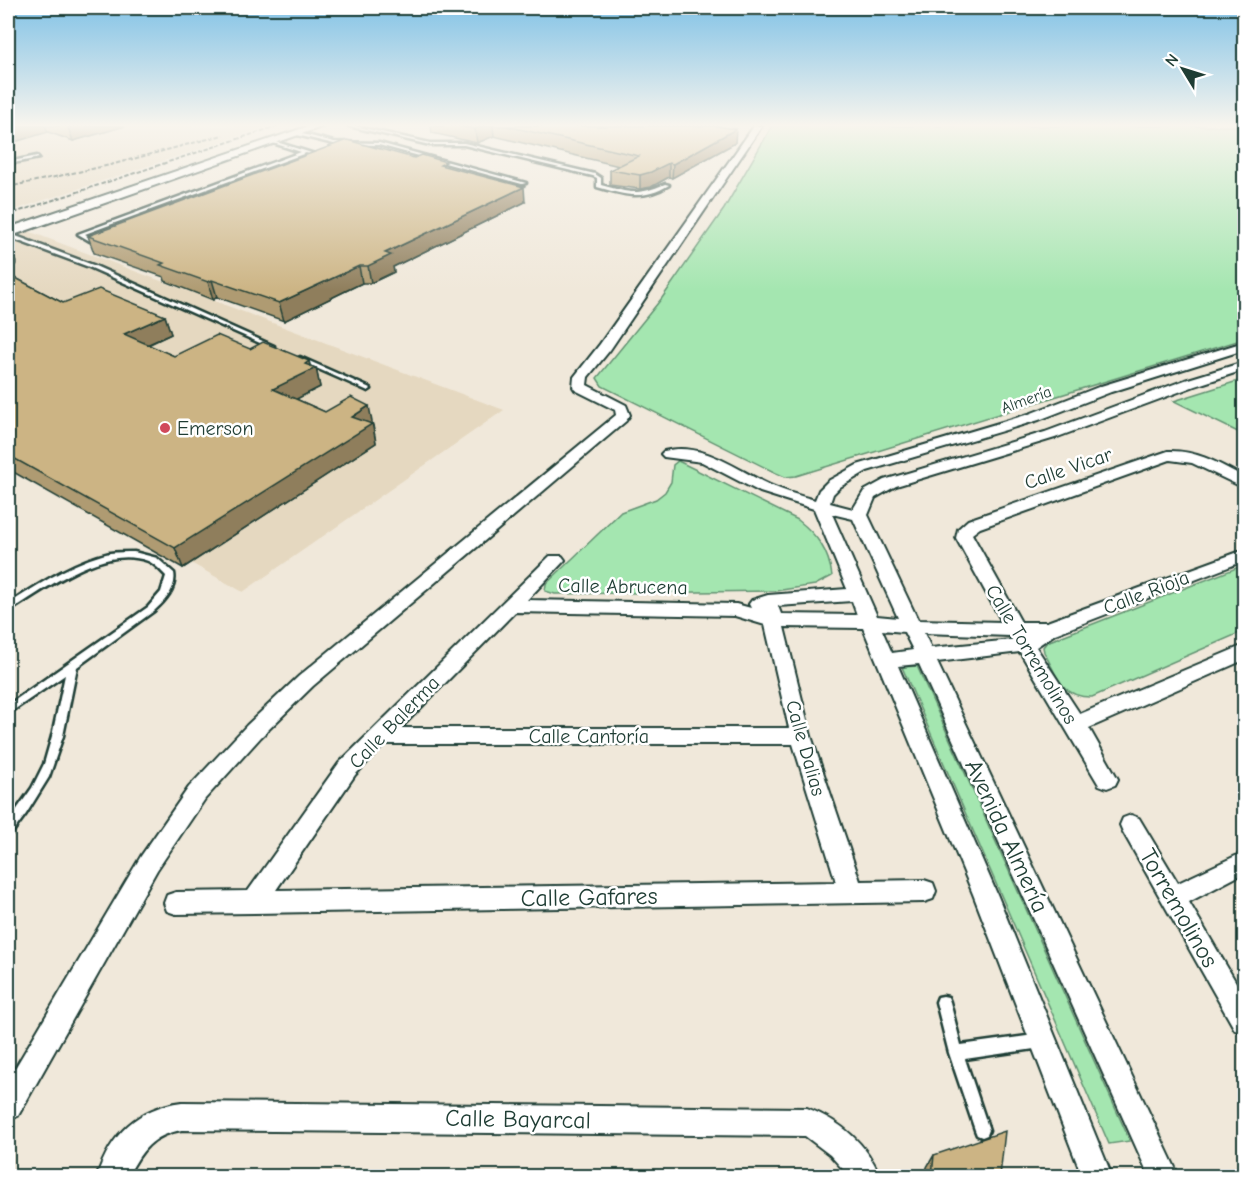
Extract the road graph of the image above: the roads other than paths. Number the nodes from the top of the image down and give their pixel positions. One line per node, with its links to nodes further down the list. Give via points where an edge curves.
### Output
1 (158, 181): 10 (street)
2 (223, 181): 8 (lane)
3 (518, 181): 6 (lane)
4 (598, 181): 7 (lane, via 599,186 639,196)
5 (720, 181): 58 (street, via 581,377 580,387 621,408 621,418 306,681 197,793 149,862)
6 (524, 183)
7 (668, 185)
8 (201, 189): 9 (lane); 11 (lane, via 81,234 92,240)
9 (210, 192)
10 (8, 234): 15 (lane)
11 (102, 238)
12 (8, 260): 13 (lane, via 12,263)
13 (8, 265)
14 (1245, 346): 18 (street, Almería)
15 (283, 352)
16 (293, 356): 20 (lane)
17 (1245, 366): 19 (street)
18 (1168, 369): 19 (street); 23 (street, Almería, via 1024,420 862,468 847,474)
19 (1190, 383): 24 (street, via 1050,435 890,483)
20 (368, 390)
21 (669, 454): 23 (street, via 697,454 766,488)
22 (1245, 483): 25 (street, Calle Vicar, via 1186,455 1168,456)
23 (823, 500): 24 (street); 28 (street, Avenida Almería)
24 (864, 505): 33 (street, Avenida Almería)
25 (967, 528): 34 (street, Calle Torremolinos, via 964,538)
26 (1245, 555): 35 (street, Calle Rioja)
27 (556, 560): 29 (street, Calle Balerma)
28 (859, 594): 31 (street, Calle Abrucena); 32 (street, Avenida Almería)
29 (509, 606): 31 (street, Calle Abrucena); 43 (street, Calle Balerma)
30 (8, 608): 40 (lane, via 73,570 115,555 151,557 164,566 171,575 163,598)
31 (770, 611): 32 (street, Calle Abrucena); 44 (street, Calle Dalias)
32 (871, 623): 33 (street, Calle Rioja); 39 (street, Avenida Almería)
33 (913, 626): 34 (street, Calle Rioja); 38 (street, Avenida Almería)
34 (1014, 627): 35 (street, Calle Rioja); 36 (street, Calle Torremolinos)
35 (1048, 629): 36 (street, Calle Rioja)
36 (1025, 645): 38 (street, Calle Rioja); 42 (street, Calle Torremolinos)
37 (1245, 652): 42 (street)
38 (925, 657): 39 (street, Calle Rioja); 63 (street, Avenida Almería)
39 (888, 660): 56 (street, Avenida Almería)
40 (72, 665): 41 (lane); 47 (lane, via 44,776)
41 (8, 710)
42 (1076, 725): 45 (street, Calle Torremolinos)
43 (378, 736): 44 (street, Calle Cantoría); 52 (street, Calle Balerma, via 347,769)
44 (801, 736): 50 (street, Calle Dalias)
45 (1107, 779)
46 (1131, 825): 51 (street, Torremolinos)
47 (8, 830)
48 (1245, 862): 51 (street)
49 (924, 891): 50 (street, Calle Gafares)
50 (851, 892): 52 (street, Calle Gafares)
51 (1174, 897): 55 (street, Torremolinos)
52 (254, 902): 53 (street, Calle Gafares)
53 (176, 903)
54 (943, 1002): 57 (lane)
55 (1241, 1009)
56 (1043, 1041): 57 (lane); 62 (street, Avenida Almería)
57 (956, 1053): 59 (lane)
58 (8, 1106)
59 (982, 1130)
60 (112, 1176): 61 (street, Calle Bayarcal, via 120,1159 149,1124 164,1117 182,1116 807,1122 825,1130 844,1147)
61 (866, 1176)
62 (1097, 1176)
63 (1164, 1176)

